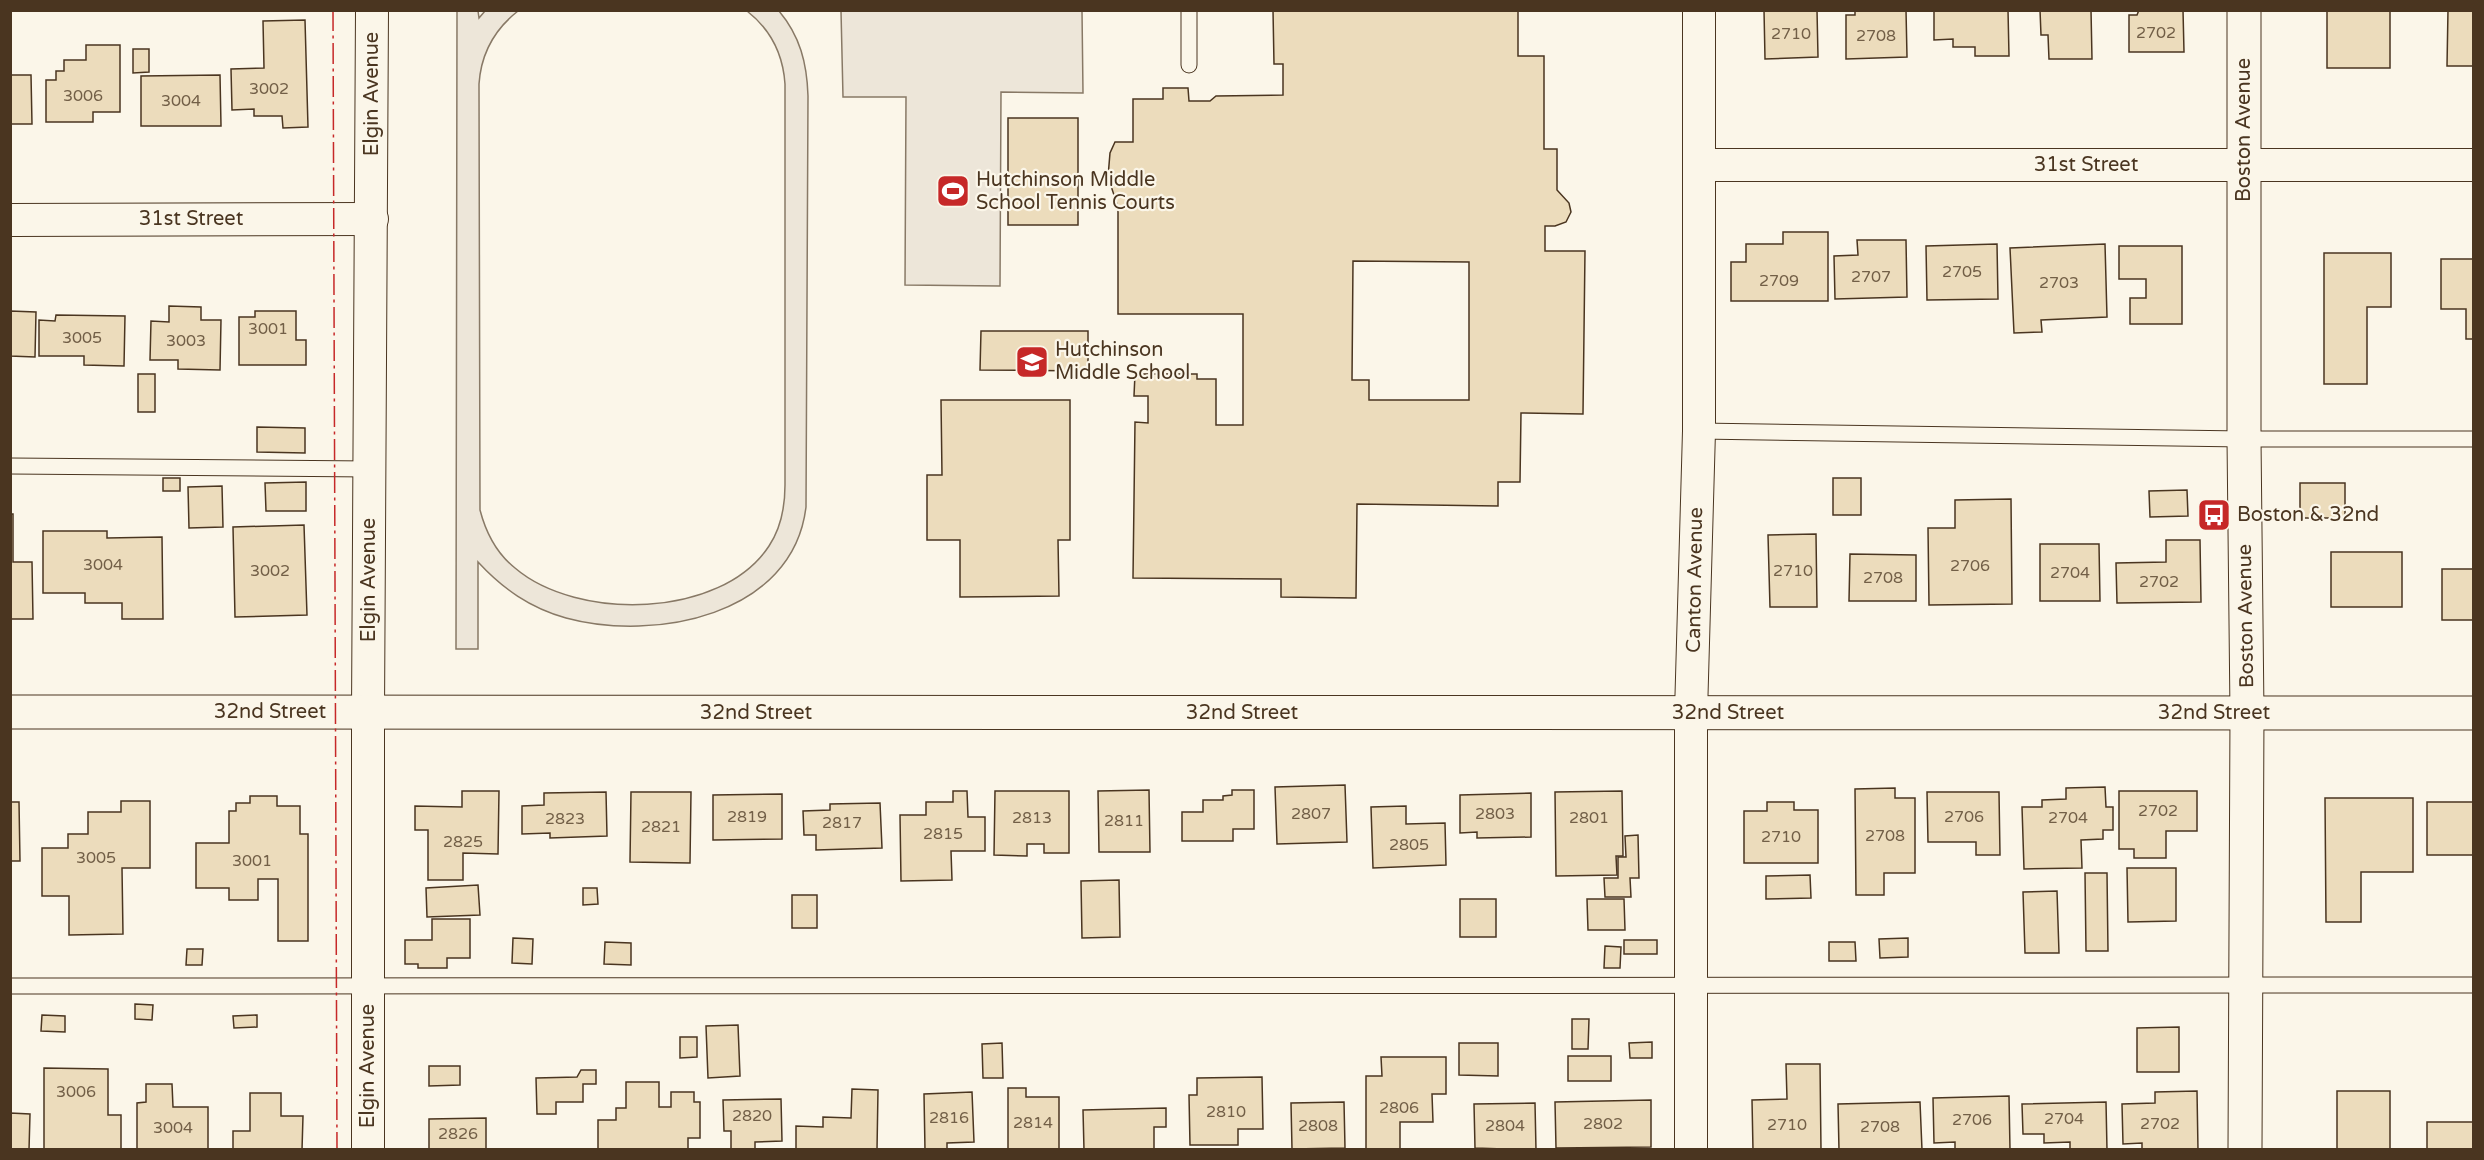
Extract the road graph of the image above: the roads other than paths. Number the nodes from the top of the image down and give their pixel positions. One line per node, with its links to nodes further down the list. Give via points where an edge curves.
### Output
1 (372, 10): 9 (street, Elgin Avenue)
2 (1189, 10): 5 (lane)
3 (1699, 10): 6 (street, Canton Avenue)
4 (2244, 10): 7 (street, Boston Avenue)
5 (1189, 65)
6 (1699, 165): 7 (street, 31st Street); 11 (street, Canton Avenue)
7 (2244, 165): 8 (street, 31st Street); 13 (street, Boston Avenue)
8 (2474, 165)
9 (372, 219): 10 (street, 31st Street); 15 (street, Elgin Avenue)
10 (10, 220)
11 (1699, 431): 13 (lane); 18 (street, Canton Avenue)
12 (2474, 439): 13 (lane)
13 (2244, 440): 19 (street, Boston Avenue)
14 (10, 466): 15 (lane)
15 (370, 469): 17 (street, Elgin Avenue)
16 (10, 712): 17 (street, 32nd Street)
17 (368, 713): 18 (street, 32nd Street); 25 (street, Elgin Avenue)
18 (1691, 713): 19 (street, 32nd Street); 21 (street, Canton Avenue)
19 (2247, 713): 20 (street, 32nd Street); 22 (street, Boston Avenue)
20 (2474, 713)
21 (1690, 985): 22 (lane); 25 (lane); 27 (street, Canton Avenue)
22 (2244, 985): 23 (lane); 28 (street, Boston Avenue)
23 (2474, 985)
24 (10, 986): 25 (lane)
25 (368, 986): 26 (street, Elgin Avenue)
26 (368, 1149)
27 (1691, 1149)
28 (2245, 1149)

